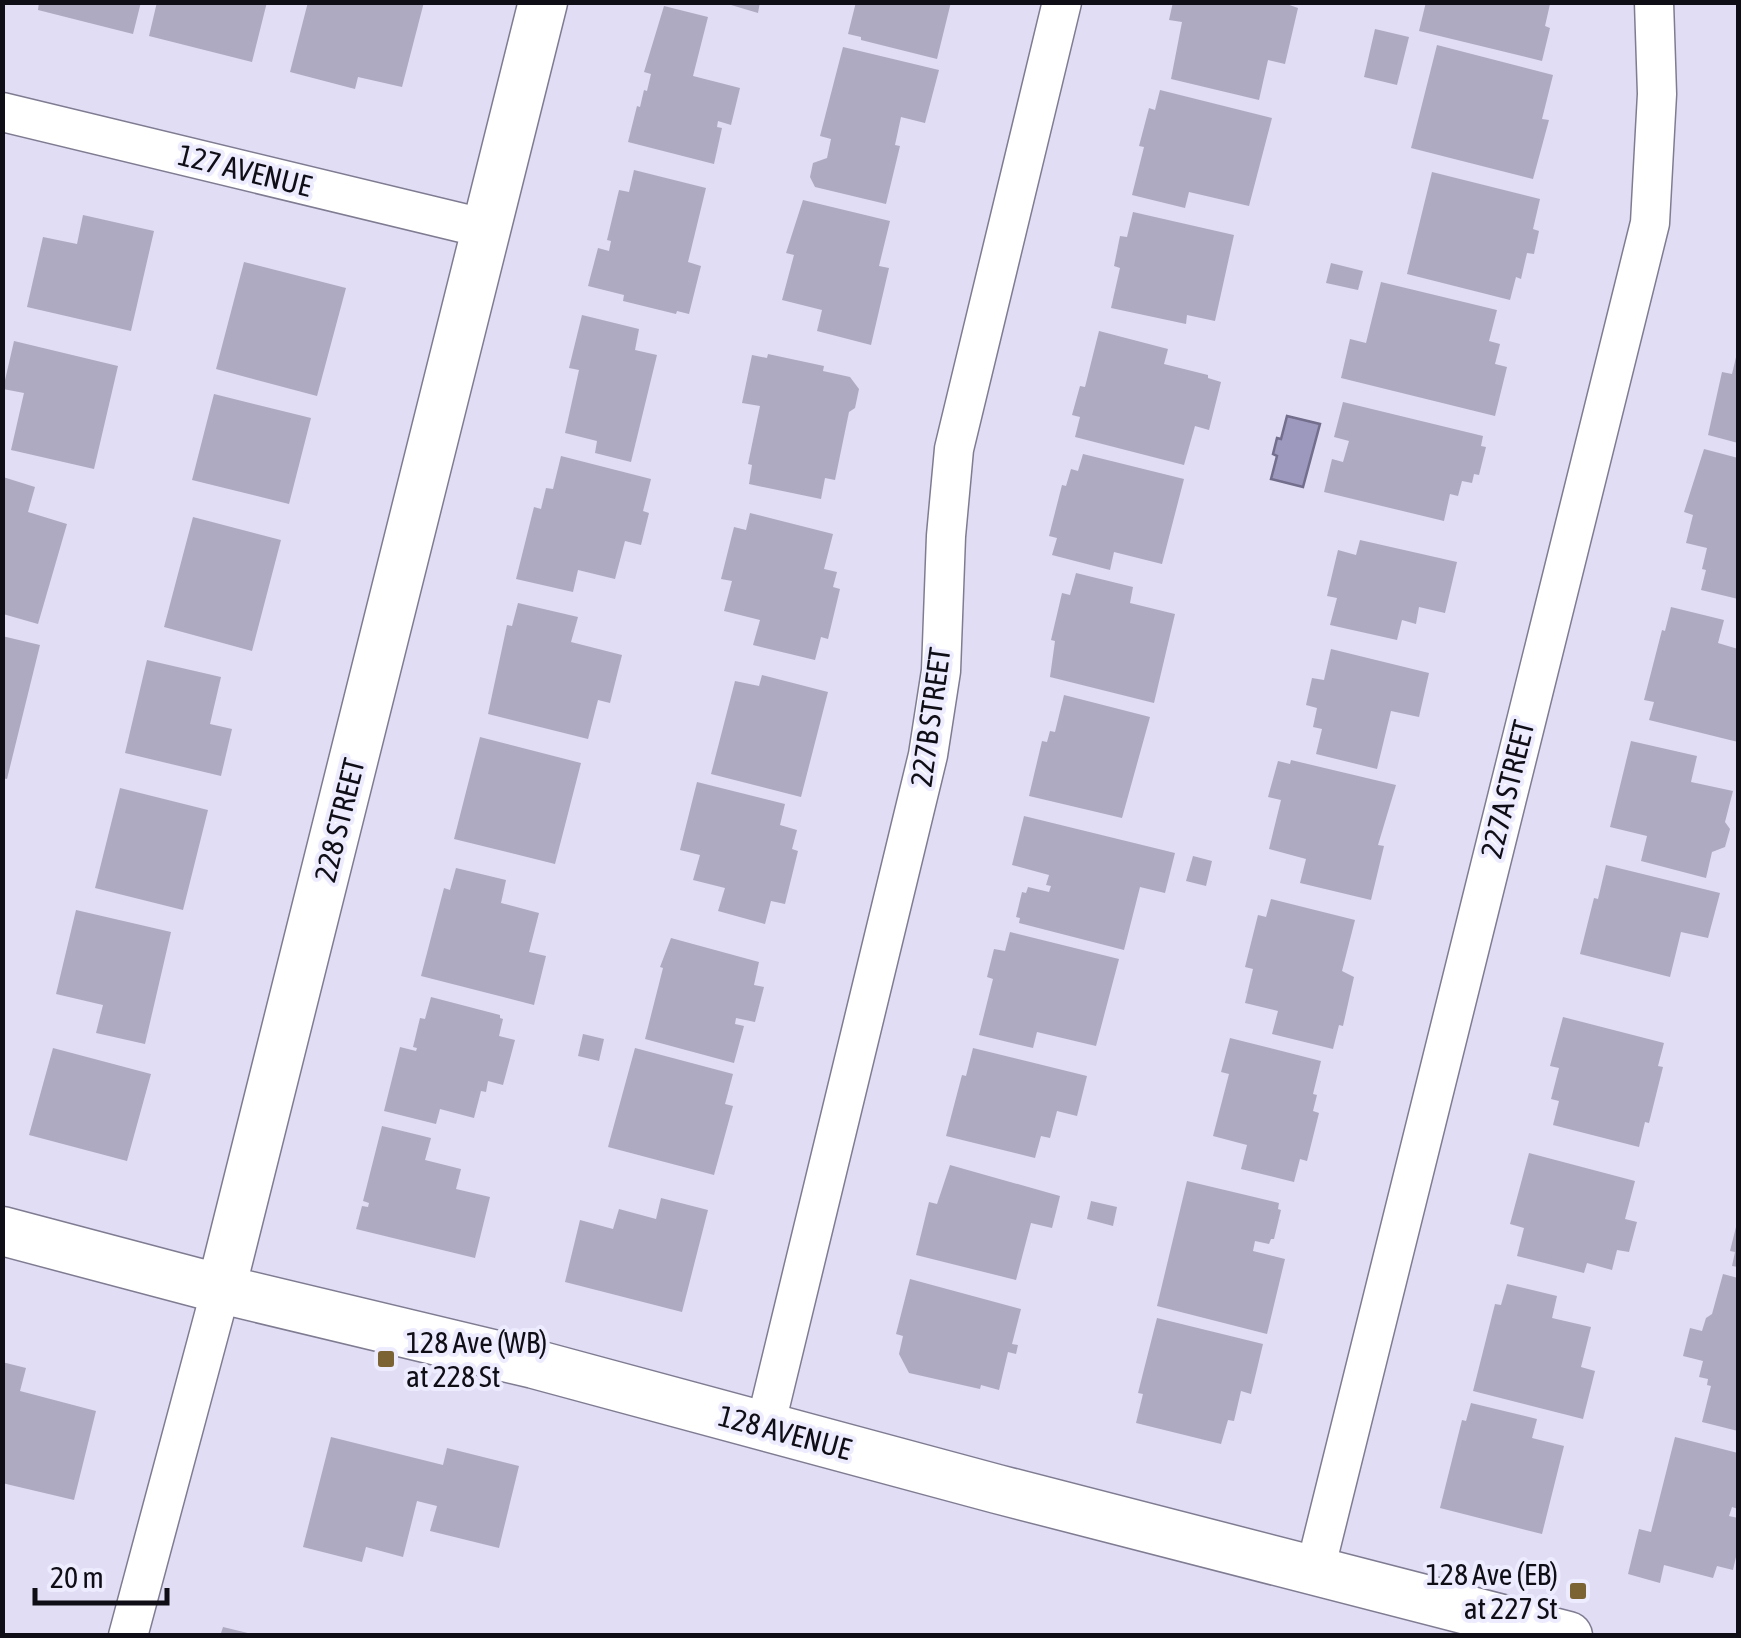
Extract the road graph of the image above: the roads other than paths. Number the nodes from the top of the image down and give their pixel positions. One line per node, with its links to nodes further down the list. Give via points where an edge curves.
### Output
1 (544, 2): 5 (street, 228 STREET)
2 (1062, 2): 8 (street, 227B STREET, via 954,449 941,671 928,755)
3 (1654, 2): 9 (street, 227A STREET, via 1650,223)
4 (2, 112): 5 (street, 127 AVENUE)
5 (487, 229): 7 (street, 228 STREET)
6 (2, 1230): 7 (street, 128 AVENUE)
7 (221, 1289): 8 (street, 128 AVENUE); 10 (street, 228 STREET)
8 (765, 1427): 9 (street, 128 AVENUE)
9 (1316, 1570): 11 (street, 128 AVENUE)
10 (128, 1636)
11 (1568, 1636)

